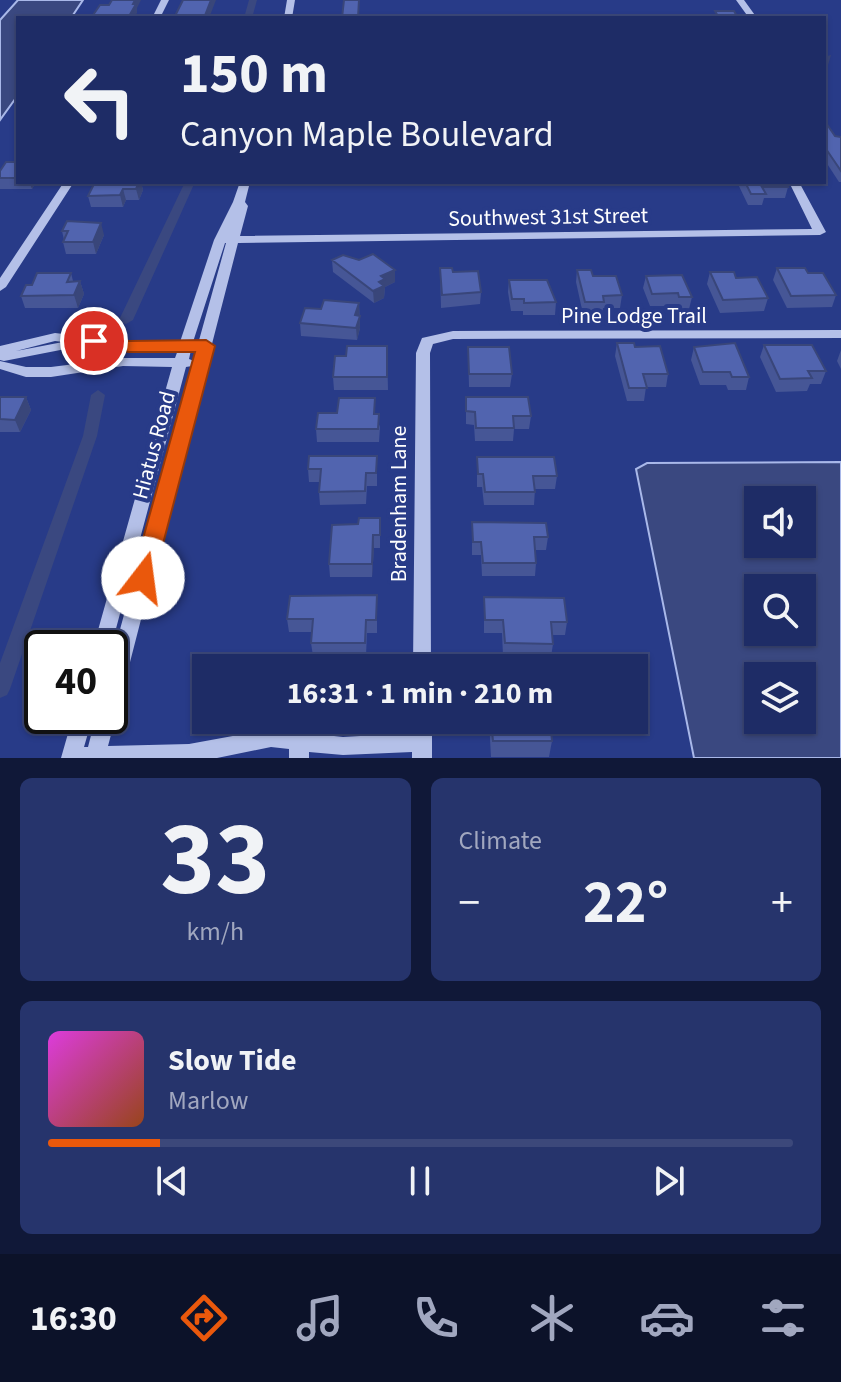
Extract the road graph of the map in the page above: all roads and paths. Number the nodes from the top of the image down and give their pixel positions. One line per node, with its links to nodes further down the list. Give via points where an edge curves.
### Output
1 (68, 184): 5 (street)
2 (244, 184): 4 (street, Hiatus Road, via 242,206)
3 (795, 184): 4 (street, Southwest 31st Street, via 820,232)
4 (226, 240): 9 (street, Hiatus Road); 10 (street, Hiatus Road)
5 (0, 287)
6 (841, 334): 8 (street, Pine Lodge Trail, via 453,335)
7 (94, 341): 9 (street); 11 (street, via 55,337); 12 (street)
8 (427, 341): 20 (street, Bradenham Lane)
9 (186, 346): 10 (street); 14 (street, Hiatus Road)
10 (206, 346): 15 (street, Hiatus Road)
11 (0, 350)
12 (28, 355): 13 (street); 17 (street)
13 (0, 356)
14 (181, 363): 15 (street); 17 (street, via 123,362); 18 (street, Hiatus Road)
15 (200, 363): 19 (street, Hiatus Road)
16 (0, 365): 17 (street)
17 (26, 372)
18 (107, 630)
19 (128, 633)
20 (422, 654)
21 (78, 734): 25 (street)
22 (101, 734): 26 (street)
23 (300, 749): 24 (street); 26 (street, via 271,738 189,754)
24 (422, 750)
25 (71, 758): 26 (street)
26 (95, 758)

